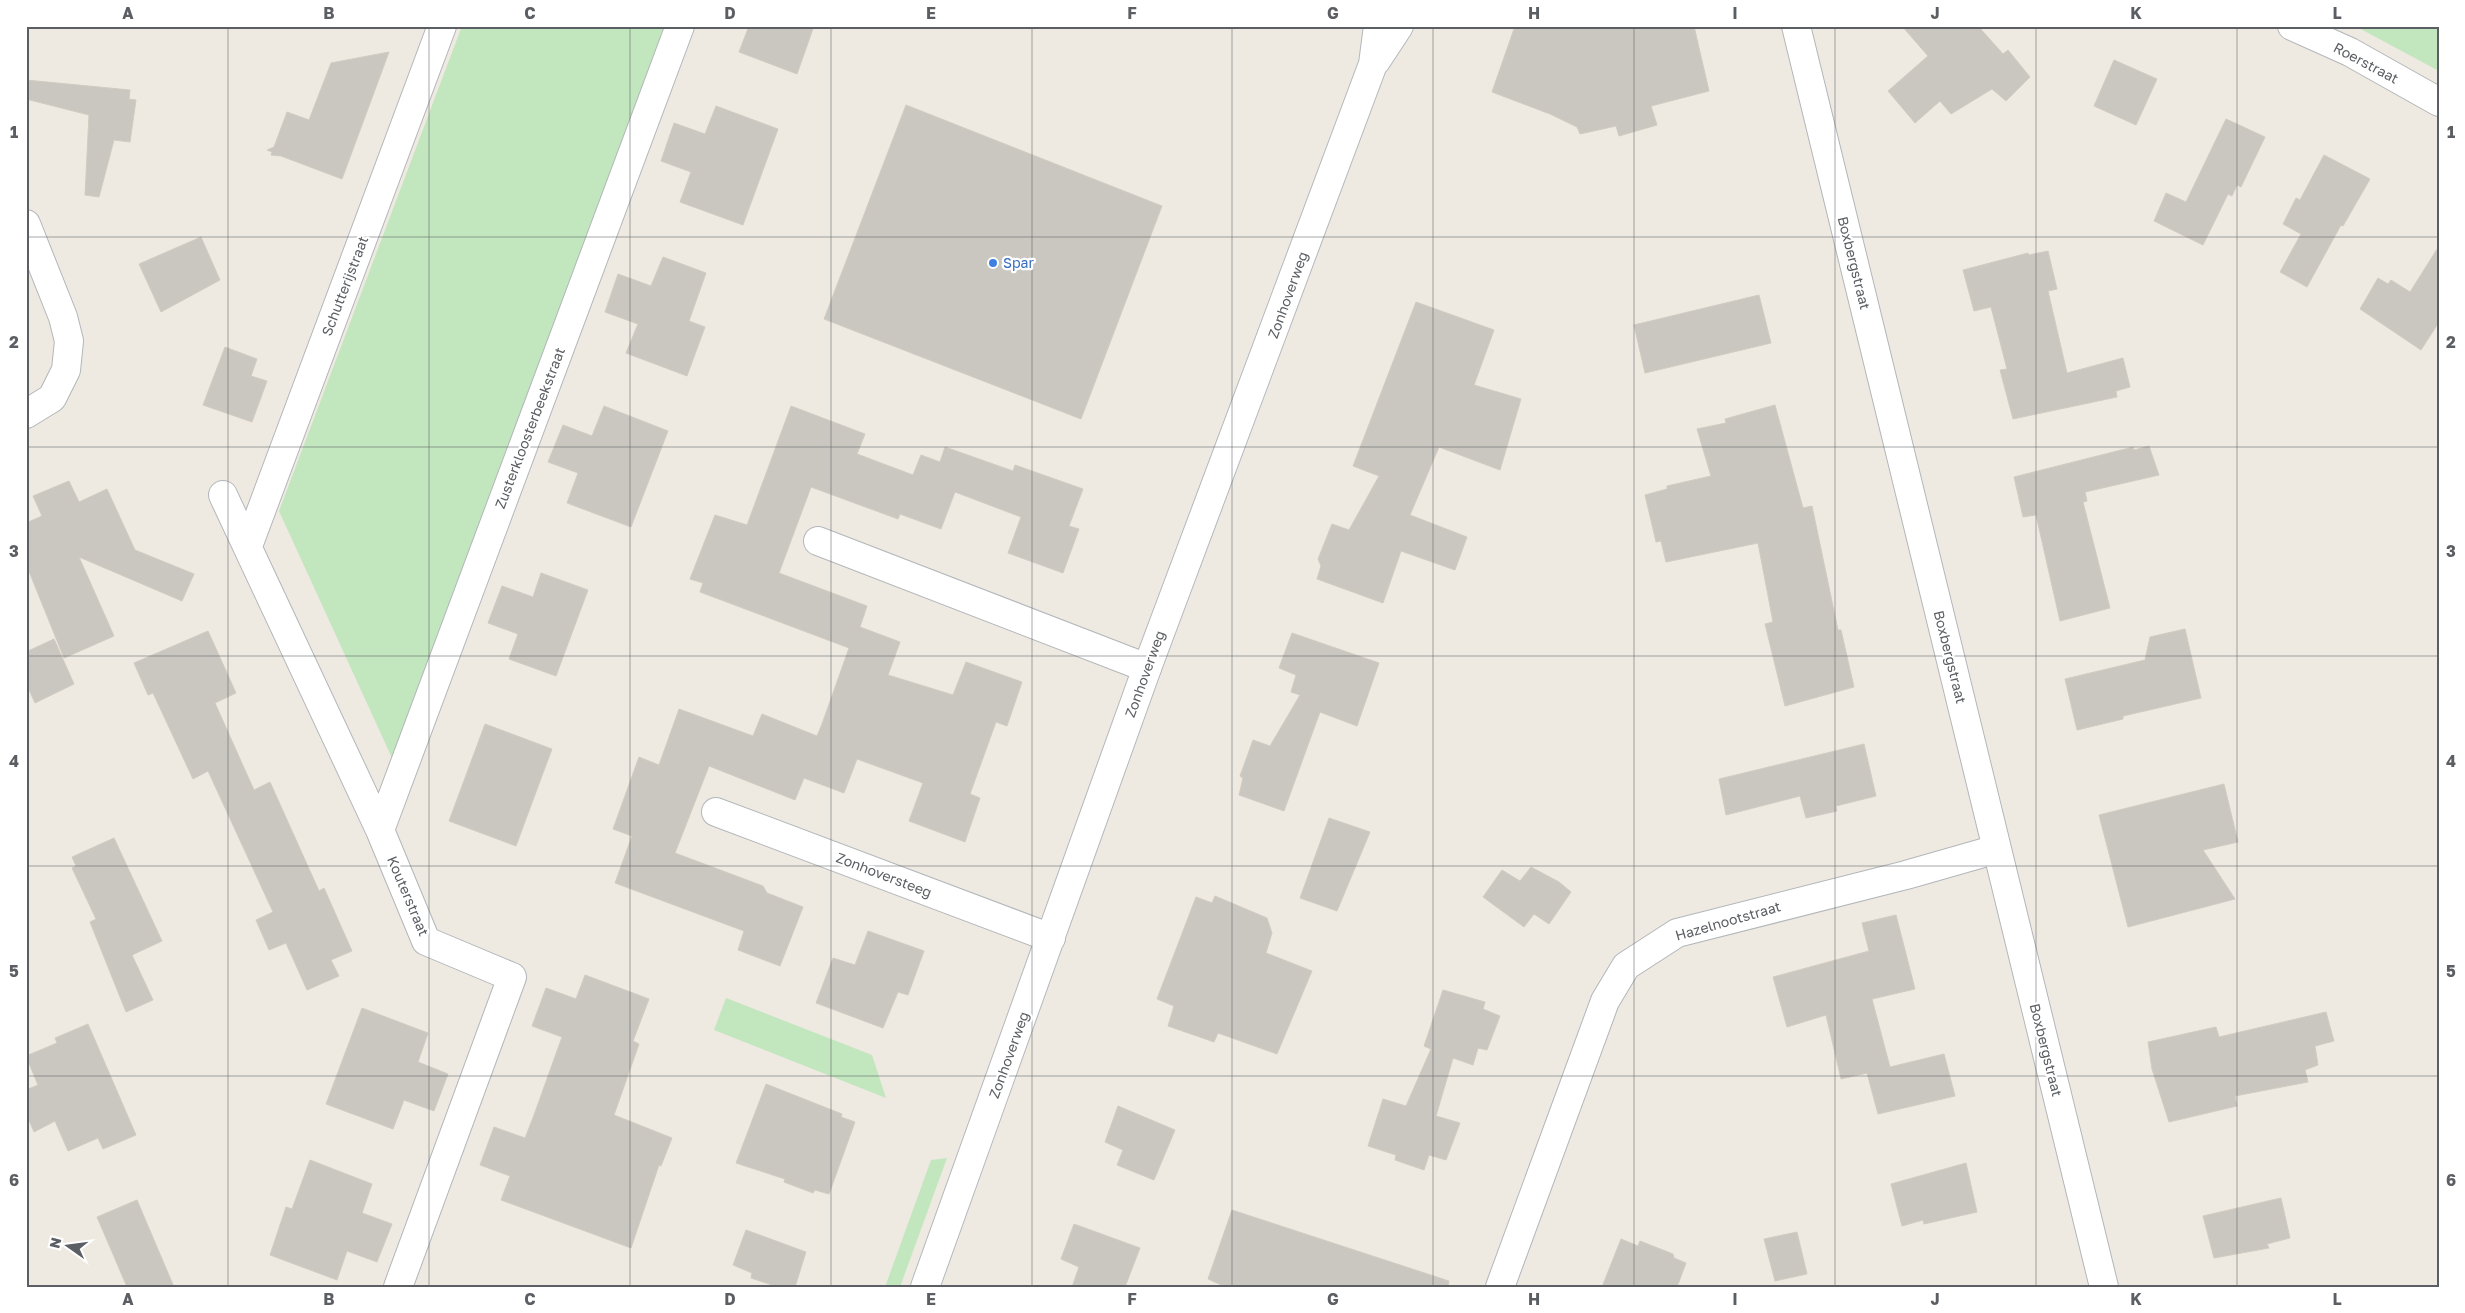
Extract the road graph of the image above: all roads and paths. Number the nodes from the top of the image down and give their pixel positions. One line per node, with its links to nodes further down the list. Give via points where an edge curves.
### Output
1 (442, 26): 13 (street, Schutterijstraat)
2 (680, 26): 16 (street, Zusterkloosterbeekstraat)
3 (1378, 26): 7 (street, Zonhoverweg)
4 (1399, 26): 7 (street, Zonhoverweg)
5 (1796, 26): 17 (street, Boxbergstraat)
6 (2292, 26): 8 (street, Roerstraat, via 2350,52)
7 (1373, 64): 14 (street, Zonhoverweg)
8 (2439, 102)
9 (26, 224): 10 (street, via 70,341 66,370 52,398)
10 (26, 414)
11 (223, 495): 13 (street, Kouterstraat)
12 (818, 541): 14 (street)
13 (248, 546): 16 (street, Kouterstraat)
14 (1147, 668): 18 (street, Zonhoverweg)
15 (716, 812): 18 (street, Zonhoversteeg)
16 (380, 830): 19 (street, Kouterstraat, via 426,941 512,977)
17 (1997, 849): 21 (street, Hazelnootstraat, via 1677,933 1626,966 1604,1002); 22 (street, Boxbergstraat)
18 (1051, 938): 20 (street, Zonhoverweg)
19 (398, 1287)
20 (925, 1287)
21 (1500, 1287)
22 (2104, 1287)

